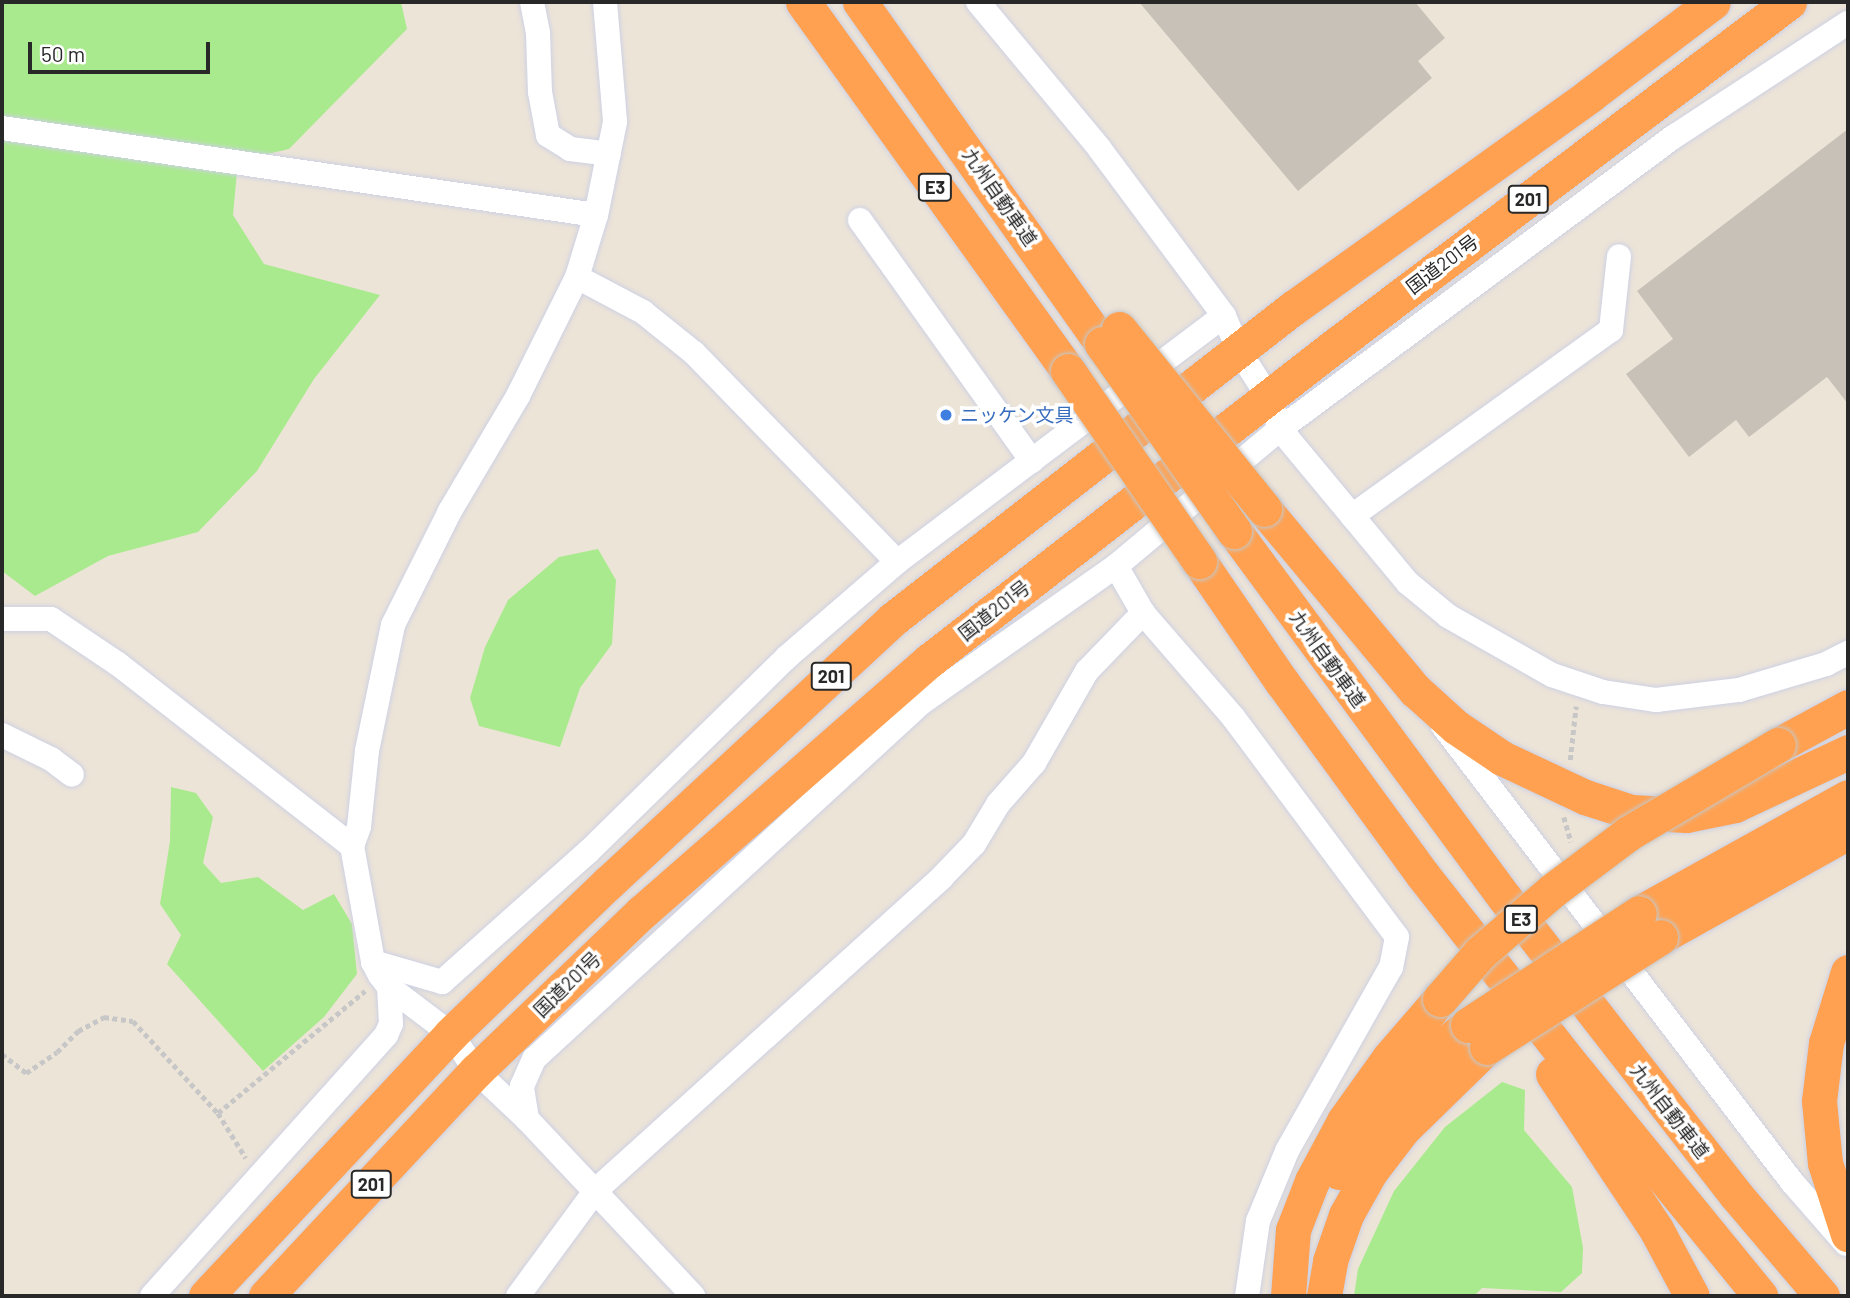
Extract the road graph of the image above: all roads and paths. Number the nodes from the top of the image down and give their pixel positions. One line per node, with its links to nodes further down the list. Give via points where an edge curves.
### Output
1 (532, 2): 10 (street, via 548,135 570,149)
2 (605, 2): 10 (street, via 615,122)
3 (803, 2): 34 (highway, E3, bridge)
4 (860, 2): 16 (highway, 九州自動車道 / E3)
5 (978, 2): 15 (street, via 1099,148)
6 (1713, 2): 17 (highway, 201)
7 (1789, 2): 18 (highway, 国道201号 / 201)
8 (1848, 23): 18 (street, via 1675,136)
9 (2, 128): 11 (street)
10 (609, 154): 11 (street)
11 (596, 215): 14 (street)
12 (860, 220): 19 (street)
13 (1619, 257): 20 (street, via 1611,330)
14 (577, 277): 21 (street, via 643,312 694,353); 33 (street, via 393,625)
15 (1224, 316): 17 (street); 19 (street)
16 (1110, 336): 26 (highway, bridge, via 1264,509); 58 (highway, 九州自動車道 / E3, bridge, via 1234,531 1504,897 1736,1195)
17 (1239, 351): 18 (street); 38 (highway, 201, via 893,619)
18 (1274, 414): 20 (street); 22 (street); 41 (highway, 国道201号 / 201, via 930,660 642,912)
19 (1032, 461): 21 (street)
20 (1352, 516): 25 (street, via 1408,583 1448,616 1552,675 1603,692 1656,700 1739,690)
21 (897, 562): 37 (street, via 787,657 588,852 442,982)
22 (1116, 566): 23 (street); 43 (street, via 921,703 534,1059 522,1086)
23 (1143, 613): 45 (street, via 1087,671 1034,763 998,804 966,852); 55 (street, via 1233,717 1396,937 1391,967 1287,1151 1258,1221)
24 (2, 619): 33 (street, via 51,620 62,627 118,664)
25 (1848, 653)
26 (1415, 690): 29 (highway, via 1456,727 1502,758 1585,797 1631,812 1686,815 1735,805); 47 (street, via 1792,1182)
27 (1848, 707): 48 (highway, bridge, via 1629,833 1479,953 1389,1058 1344,1121 1312,1181 1293,1230)
28 (2, 735): 30 (street)
29 (1848, 752)
30 (72, 775)
31 (1848, 797): 35 (highway)
32 (1848, 832): 35 (highway)
33 (352, 846): 37 (street)
34 (1422, 873): 49 (highway); 57 (highway, E3)
35 (1650, 925): 39 (highway, bridge)
36 (1848, 972): 46 (highway, via 1826,1043 1819,1101 1825,1163)
37 (381, 975): 38 (street); 42 (path); 44 (street, via 391,1024 386,1035)
38 (452, 1034): 41 (street); 51 (highway, 201)
39 (1478, 1036): 48 (highway, via 1410,1074 1343,1163); 56 (highway, via 1370,1172 1346,1215)
40 (2, 1054): 42 (path, via 26,1073 78,1031 104,1017 134,1021)
41 (476, 1071): 43 (street); 52 (highway, 国道201号 / 201)
42 (218, 1113): 44 (path)
43 (527, 1119): 45 (street)
44 (259, 1179): 50 (street)
45 (595, 1191): 53 (street); 54 (street)
46 (1848, 1234)
47 (1848, 1247)
48 (1290, 1283)
49 (1692, 1291)
50 (152, 1296)
51 (206, 1296)
52 (266, 1296)
53 (518, 1296)
54 (692, 1296)
55 (1247, 1296)
56 (1324, 1296)
57 (1760, 1296)
58 (1822, 1296)

